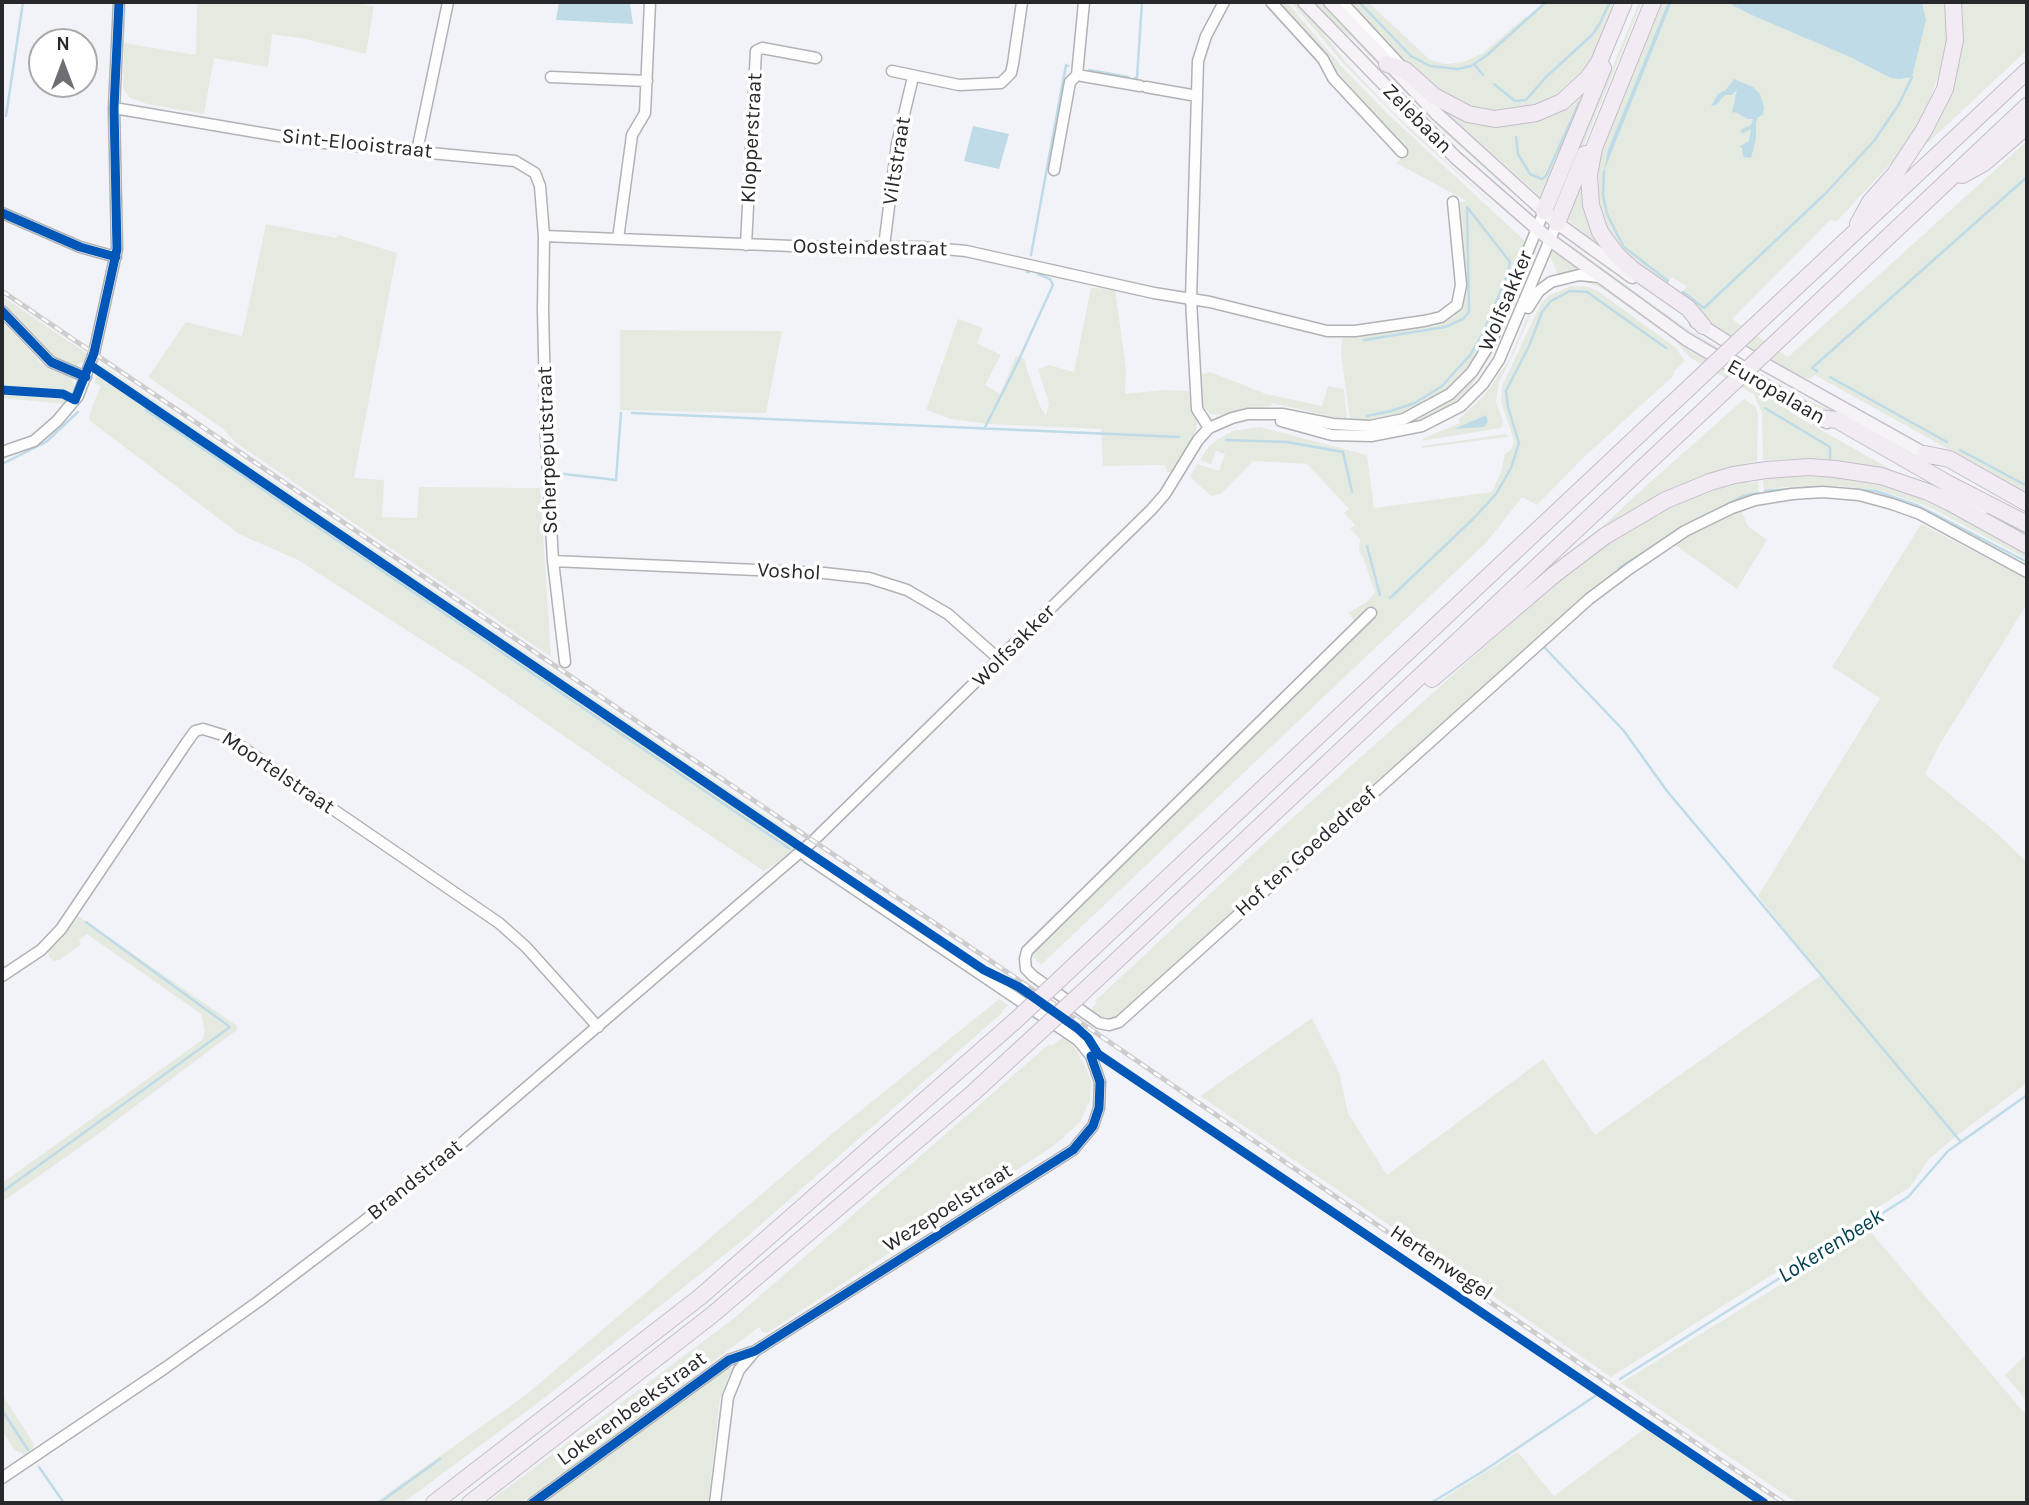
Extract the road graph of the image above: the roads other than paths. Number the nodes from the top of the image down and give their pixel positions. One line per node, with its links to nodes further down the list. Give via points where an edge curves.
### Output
1 (119, 2): 26 (street)
2 (448, 2): 28 (street)
3 (650, 2): 23 (street)
4 (1022, 2): 21 (street, via 1011,73 1002,83 959,85)
5 (1083, 2): 20 (street)
6 (1224, 2): 24 (street, via 1198,61)
7 (1271, 2): 29 (street, Zelebaan)
8 (1304, 2): 36 (main road, Zelebaan, via 1438,141)
9 (1330, 2): 16 (main road, Zelebaan)
10 (1342, 2): 17 (street)
11 (1627, 2): 17 (highway, via 1588,78 1562,102 1536,113 1495,119 1468,114 1434,96); 33 (highway)
12 (1647, 2): 35 (highway)
13 (1653, 2): 47 (highway, via 1594,148 1589,175 1591,205 1600,232 1616,254 1688,307)
14 (1953, 2): 40 (highway, via 1955,40 1945,89 1924,130 1870,202)
15 (816, 58): 41 (street, Klopperstraat, via 762,48 756,51)
16 (1387, 64): 17 (highway); 33 (main road, Zelebaan)
17 (1405, 70)
18 (892, 71): 21 (street)
19 (2027, 71): 40 (highway)
20 (1077, 75): 24 (street); 30 (street, via 1070,82)
21 (913, 76): 42 (street, Viltstraat, via 897,144)
22 (551, 77): 23 (street)
23 (647, 81): 38 (street, via 645,113 632,135)
24 (1197, 96): 45 (street)
25 (2027, 106): 31 (highway)
26 (114, 108): 28 (street, Sint-Elooistraat, via 314,142); 43 (street)
27 (2027, 125): 31 (highway, via 1984,163)
28 (417, 151): 37 (street, Sint-Elooistraat, via 481,156 525,166 535,173 540,186)
29 (1402, 152)
30 (1054, 170)
31 (1941, 187): 65 (highway, bridge)
32 (1453, 202): 45 (street, Oosteindestraat, via 1461,285 1457,305 1441,317 1327,331)
33 (1544, 211): 35 (main road, Europalaan); 36 (street, Wolfsakker)
34 (2, 213): 43 (street, via 80,247)
35 (1558, 223): 39 (street, Wolfsakker); 47 (main road, Europalaan)
36 (1537, 228): 39 (main road, Europalaan); 50 (street, Wolfsakker, via 1492,340 1472,372 1450,394 1420,413 1370,426)
37 (544, 236): 38 (street, Oosteindestraat); 60 (street, Scherpeputstraat, via 546,438)
38 (618, 239): 41 (street, Oosteindestraat)
39 (1550, 240): 44 (main road, Europalaan); 49 (street, Wolfsakker, via 1513,332)
40 (1848, 241): 71 (highway, bridge, via 1015,1021 700,1297)
41 (747, 245): 42 (street, Oosteindestraat)
42 (884, 246): 45 (street, Oosteindestraat, via 966,251)
43 (116, 257): 48 (street)
44 (1600, 277): 49 (street, Wolfsakker, via 1564,277 1539,291 1506,360); 51 (main road, Europalaan, via 1686,339)
45 (1191, 299): 52 (street, via 1197,409)
46 (2, 311): 48 (street, via 51,362)
47 (1703, 326): 54 (main road, Europalaan)
48 (86, 377): 53 (street, via 78,397 57,421 33,441)
49 (1483, 384): 50 (street, Wolfsakker, via 1442,417 1404,431 1371,436 1332,435)
50 (1262, 414): 52 (street, Wolfsakker, via 1240,415)
51 (1819, 418): 57 (highway, via 1837,421); 58 (main road, Europalaan)
52 (1209, 428): 63 (street, Wolfsakker, via 1165,494)
53 (2, 452)
54 (1925, 454): 55 (highway, via 1949,459); 56 (main road, Europalaan)
55 (2027, 503)
56 (2027, 510)
57 (2027, 524)
58 (2027, 537)
59 (2027, 545): 65 (highway, via 1939,497 1881,476 1808,467 1734,475 1677,495 1625,522 1555,574 1435,678)
60 (553, 561): 63 (street, Voshol, via 869,578 907,590 948,614); 64 (street, Scherpeputstraat)
61 (2027, 572): 62 (street, Hof ten Goededreef, via 1920,514 1858,495 1792,494 1732,508 1685,531 1589,599 1119,1022 1099,1023 1033,976 1026,969 1027,951)
62 (1371, 613)
63 (1000, 660): 66 (street, Wolfsakker)
64 (565, 662)
65 (1400, 697): 72 (highway, bridge, via 974,1092 712,1315)
66 (803, 849): 68 (street, Brandstraat); 69 (street, Wezepoelstraat, via 807,858 1068,1032 1088,1052 1101,1082 1099,1108 1093,1126 1073,1150)
67 (2, 976): 68 (street, Moortelstraat, via 41,950 61,929 187,742 203,729 226,736 499,923)
68 (598, 1027): 70 (street, Brandstraat, via 442,1160 270,1293)
69 (755, 1351): 73 (street, Lokerenbeekstraat, via 729,1360); 74 (street, Wezepoelstraat, via 739,1370 729,1396)
70 (2, 1478)
71 (434, 1503)
72 (470, 1503)
73 (533, 1503)
74 (715, 1503)

